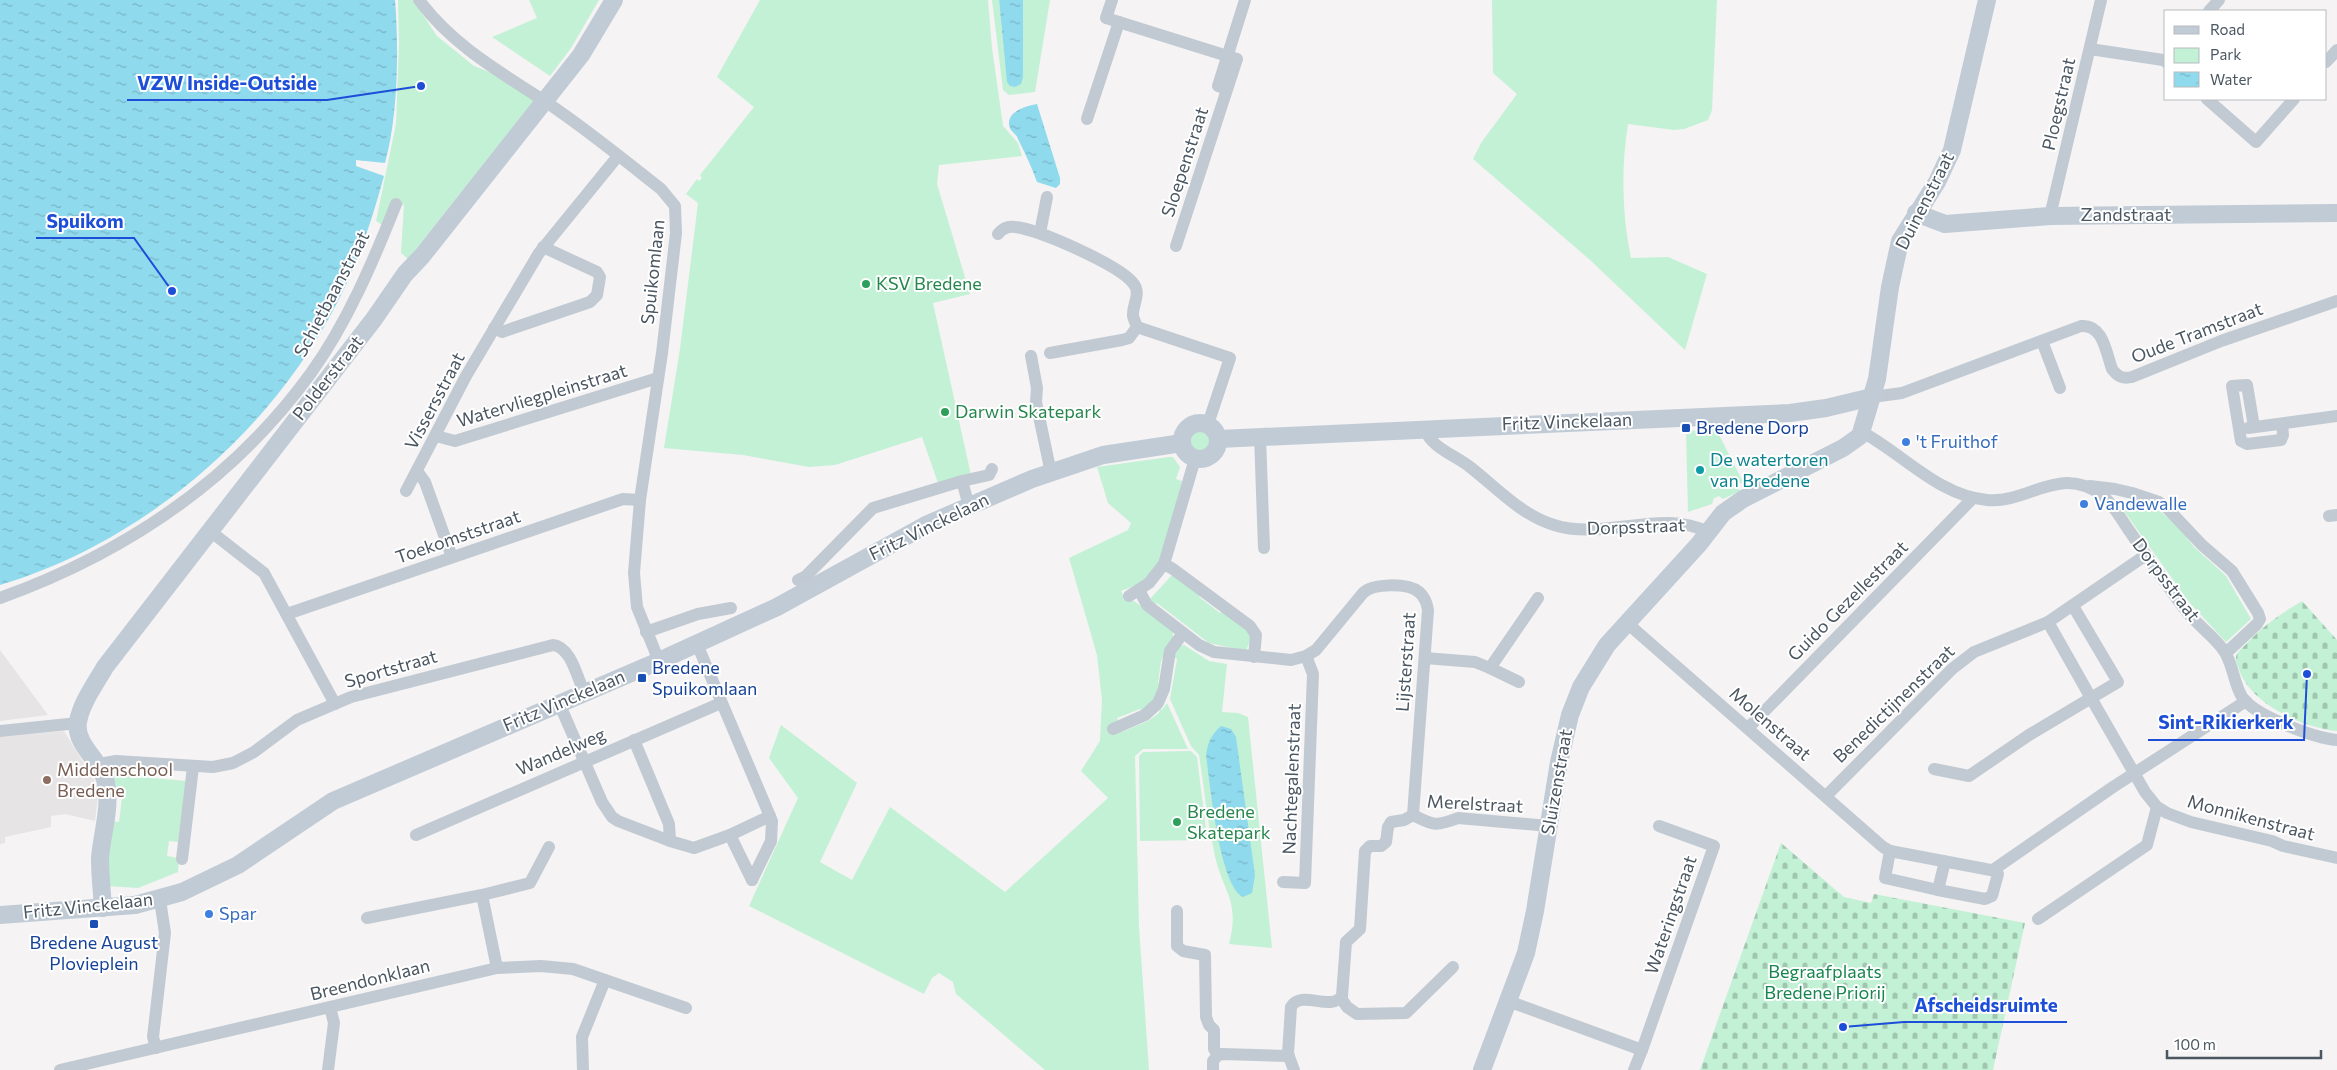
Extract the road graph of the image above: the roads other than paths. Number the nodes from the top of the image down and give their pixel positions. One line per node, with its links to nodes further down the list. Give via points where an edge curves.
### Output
1 (614, 0): 17 (street, Polderstraat)
2 (1112, 0): 9 (street, via 1106,18)
3 (1245, 0): 12 (street, Sloepenstraat)
4 (1987, 0): 23 (street, Duinenstraat, via 1952,150 1937,182)
5 (2101, 0): 10 (street, Ploegstraat)
6 (2219, 0): 8 (street)
7 (421, 2): 17 (street, Spuikomlaan, via 441,28 462,46)
8 (2210, 10)
9 (1119, 22): 12 (street); 18 (street)
10 (2090, 49): 13 (street); 24 (street, Ploegstraat)
11 (2337, 50): 14 (street)
12 (1228, 56): 27 (street, Sloepenstraat, via 1237,59)
13 (2164, 60)
14 (2327, 61)
15 (2208, 100): 16 (street, via 2256,142)
16 (2293, 100)
17 (546, 102): 19 (street, Spuikomlaan); 59 (street, Polderstraat, via 405,274 374,319)
18 (1087, 119)
19 (618, 156): 28 (street, Vissersstraat); 35 (street, Spuikomlaan, via 667,194 677,212)
20 (1048, 198): 25 (street)
21 (396, 204): 66 (street, Schietbaanstraat, via 335,335 311,372 245,450 202,488 137,535 72,570)
22 (2337, 213): 24 (street, Zandstraat)
23 (1916, 214): 24 (street, Zandstraat, via 1945,224); 37 (street, Duinenstraat, via 1897,250)
24 (2050, 216)
25 (1040, 233): 26 (street, via 1013,226); 31 (street, via 1100,262 1134,284 1138,292 1133,316)
26 (998, 234)
27 (1176, 246)
28 (543, 247): 30 (street, Vissersstraat); 30 (street, via 597,272 600,277 596,295 590,302 502,332)
29 (2337, 301): 32 (street, Oude Tramstraat, via 2127,378 2112,369 2101,337 2092,327 2080,326)
30 (494, 328): 45 (street, Vissersstraat)
31 (1137, 328): 33 (street, via 1129,338); 39 (street, via 1230,358)
32 (2042, 341): 36 (street); 37 (street, Oude Tramstraat, via 1902,393)
33 (1050, 353)
34 (1031, 356): 52 (street, via 1037,388 1036,402)
35 (658, 378): 45 (street, Watervliegpleinstraat, via 455,441); 57 (street, Spuikomlaan)
36 (2060, 388)
37 (1872, 397): 42 (street, Fritz Vinckelaan, via 1790,413); 44 (street, Duinenstraat)
38 (2337, 416): 40 (street)
39 (1208, 424): 47 (street); 48 (street, via 1189,426 1183,434)
40 (2282, 424): 41 (street); 43 (street, via 2280,440 2247,444 2241,441)
41 (2254, 427): 43 (street); 43 (street, via 2247,385 2232,386)
42 (1425, 429): 46 (street, Fritz Vinckelaan); 60 (street, Dorpsstraat, via 1427,438 1434,444 1468,465 1523,511 1553,525 1600,530 1681,523)
43 (2238, 429)
44 (1862, 432): 56 (street, Dorpsstraat, via 1927,476); 60 (street, Dorpsstraat, via 1858,439 1843,448 1731,506)
45 (436, 436): 51 (street, Vissersstraat)
46 (1260, 436): 47 (street, Fritz Vinckelaan); 61 (street)
47 (1219, 439): 49 (street, via 1212,456 1204,460)
48 (1182, 443): 49 (street, via 1186,453); 52 (street, Fritz Vinckelaan, via 1103,455)
49 (1195, 459): 64 (street)
50 (992, 469): 53 (street, via 989,475)
51 (418, 471): 55 (street, Vissersstraat); 63 (street, via 426,482)
52 (1051, 472): 58 (street, Fritz Vinckelaan)
53 (962, 481): 58 (street); 65 (street, via 873,508)
54 (2082, 486): 56 (street, Dorpsstraat, via 2062,482 1996,500); 62 (street, Dorpsstraat, via 2096,491 2108,501); 76 (street, via 2115,488 2159,502 2232,571 2260,619)
55 (406, 491)
56 (1973, 498): 91 (street, Guido Gezellestraat)
57 (640, 500): 63 (street, Toekomststraat, via 623,499); 73 (street, Spuikomlaan, via 634,573 637,607)
58 (969, 506): 65 (street, Fritz Vinckelaan)
59 (210, 531): 70 (street, via 264,573); 89 (street, Polderstraat, via 105,667)
60 (1708, 532): 72 (street, Sluizenstraat)
61 (1264, 548)
62 (2146, 555): 68 (street, Benedictijnenstraat); 76 (street, Dorpsstraat, via 2184,608)
63 (452, 557): 70 (street, Toekomststraat)
64 (1164, 564): 74 (street, via 1153,579 1134,593); 78 (street, via 1250,626 1256,635)
65 (806, 581): 75 (street, Fritz Vinckelaan)
66 (0, 598)
67 (1538, 598): 81 (street)
68 (2073, 606): 71 (street, Benedictijnenstraat); 84 (street, via 2118,682)
69 (730, 608): 73 (street, via 698,614)
70 (287, 614): 88 (street)
71 (2048, 622): 84 (street, Monnikenstraat); 100 (street, Benedictijnenstraat, via 1966,657)
72 (1627, 623): 91 (street, Molenstraat); 104 (street, Sluizenstraat, via 1602,651 1576,697 1558,762)
73 (646, 632): 80 (street, Spuikomlaan)
74 (1183, 633): 78 (street, via 1214,652); 90 (street, via 1170,651 1164,689 1158,703 1145,715)
75 (697, 644): 80 (street, Fritz Vinckelaan); 87 (street)
76 (2226, 654): 85 (street, Dorpsstraat)
77 (1306, 656): 78 (street, via 1291,660); 79 (street, Lijsterstraat, via 1319,647 1365,591 1381,585 1412,588 1425,598 1428,610); 115 (street, Nachtegalenstraat, via 1313,674 1305,884)
78 (1254, 657)
79 (1425, 658): 81 (street, via 1475,662); 102 (street, Lijsterstraat)
80 (659, 661): 83 (street, Fritz Vinckelaan)
81 (1490, 668): 82 (street)
82 (1519, 682)
83 (584, 692): 86 (street, Fritz Vinckelaan); 88 (street, Sportstraat, via 567,653 553,645)
84 (2091, 698): 98 (street, via 1969,776); 99 (street, Monnikenstraat)
85 (2246, 701): 94 (street, via 2301,731); 99 (street)
86 (559, 703): 95 (street); 118 (street, Fritz Vinckelaan, via 333,801 238,865)
87 (721, 703): 93 (street, Wandelweg); 103 (street)
88 (335, 704): 97 (street, Sportstraat, via 297,720 254,752 233,763)
89 (78, 723): 92 (street); 96 (street, via 84,743)
90 (1113, 728)
91 (1748, 728): 100 (street, Molenstraat)
92 (0, 730)
93 (634, 740): 95 (street, Wandelweg); 108 (street, via 670,824)
94 (2337, 740)
95 (584, 762): 106 (street, Wandelweg); 108 (street, via 612,817)
96 (99, 764): 97 (street, Sportstraat, via 116,762); 119 (street, via 108,795 100,858)
97 (193, 767): 112 (street)
98 (1934, 769)
99 (2135, 773): 101 (street, Monnikenstraat); 114 (street)
100 (1826, 796): 110 (street, Molenstraat)
101 (2158, 807): 111 (street, Monnikenstraat, via 2191,822); 123 (street, via 2148,845)
102 (1412, 815): 104 (street, Merelstraat, via 1426,822 1445,823 1458,818); 127 (street, Merelstraat, via 1391,822 1386,842 1381,846 1370,846 1365,851 1360,929 1346,942)
103 (770, 816): 107 (street); 107 (street, via 773,826 771,841 752,880)
104 (1549, 826): 128 (street, Sluizenstraat, via 1530,934)
105 (1659, 826): 132 (street, Wateringstraat, via 1714,846)
106 (416, 835)
107 (730, 835): 108 (street, via 694,848)
108 (670, 841)
109 (550, 847): 117 (street, via 530,882)
110 (1890, 851): 113 (street); 116 (street, via 1885,878)
111 (2337, 858)
112 (182, 859)
113 (1945, 861): 114 (street); 116 (street)
114 (1993, 870): 116 (street, via 1998,874 1990,898)
115 (1283, 882)
116 (1938, 890)
117 (482, 895): 122 (street); 125 (street)
118 (160, 900): 119 (street, Fritz Vinckelaan); 131 (street, via 165,932 153,1037)
119 (102, 908): 121 (street, Fritz Vinckelaan)
120 (1177, 911): 133 (street, via 1177,946 1183,951 1205,955 1206,1017 1214,1030 1214,1049)
121 (0, 915)
122 (367, 918)
123 (2038, 919)
124 (1452, 967): 127 (street, via 1413,1013 1357,1014)
125 (497, 968): 126 (street, Breendonklaan, via 541,966 574,969); 129 (street, Breendonklaan)
126 (605, 980): 130 (street, Breendonklaan); 137 (street, via 582,1037)
127 (1341, 998): 134 (street, via 1333,1002 1294,1002)
128 (1508, 1001): 132 (street); 140 (street, Sluizenstraat)
129 (330, 1008): 131 (street, Breendonklaan); 136 (street, via 334,1020)
130 (686, 1008)
131 (156, 1048): 135 (street, Breendonklaan)
132 (1642, 1050): 141 (street, Wateringstraat)
133 (1218, 1055): 134 (street); 138 (street)
134 (1289, 1056): 139 (street)
135 (61, 1070)
136 (328, 1070)
137 (583, 1070)
138 (1213, 1070)
139 (1294, 1070)
140 (1482, 1070)
141 (1634, 1070)

